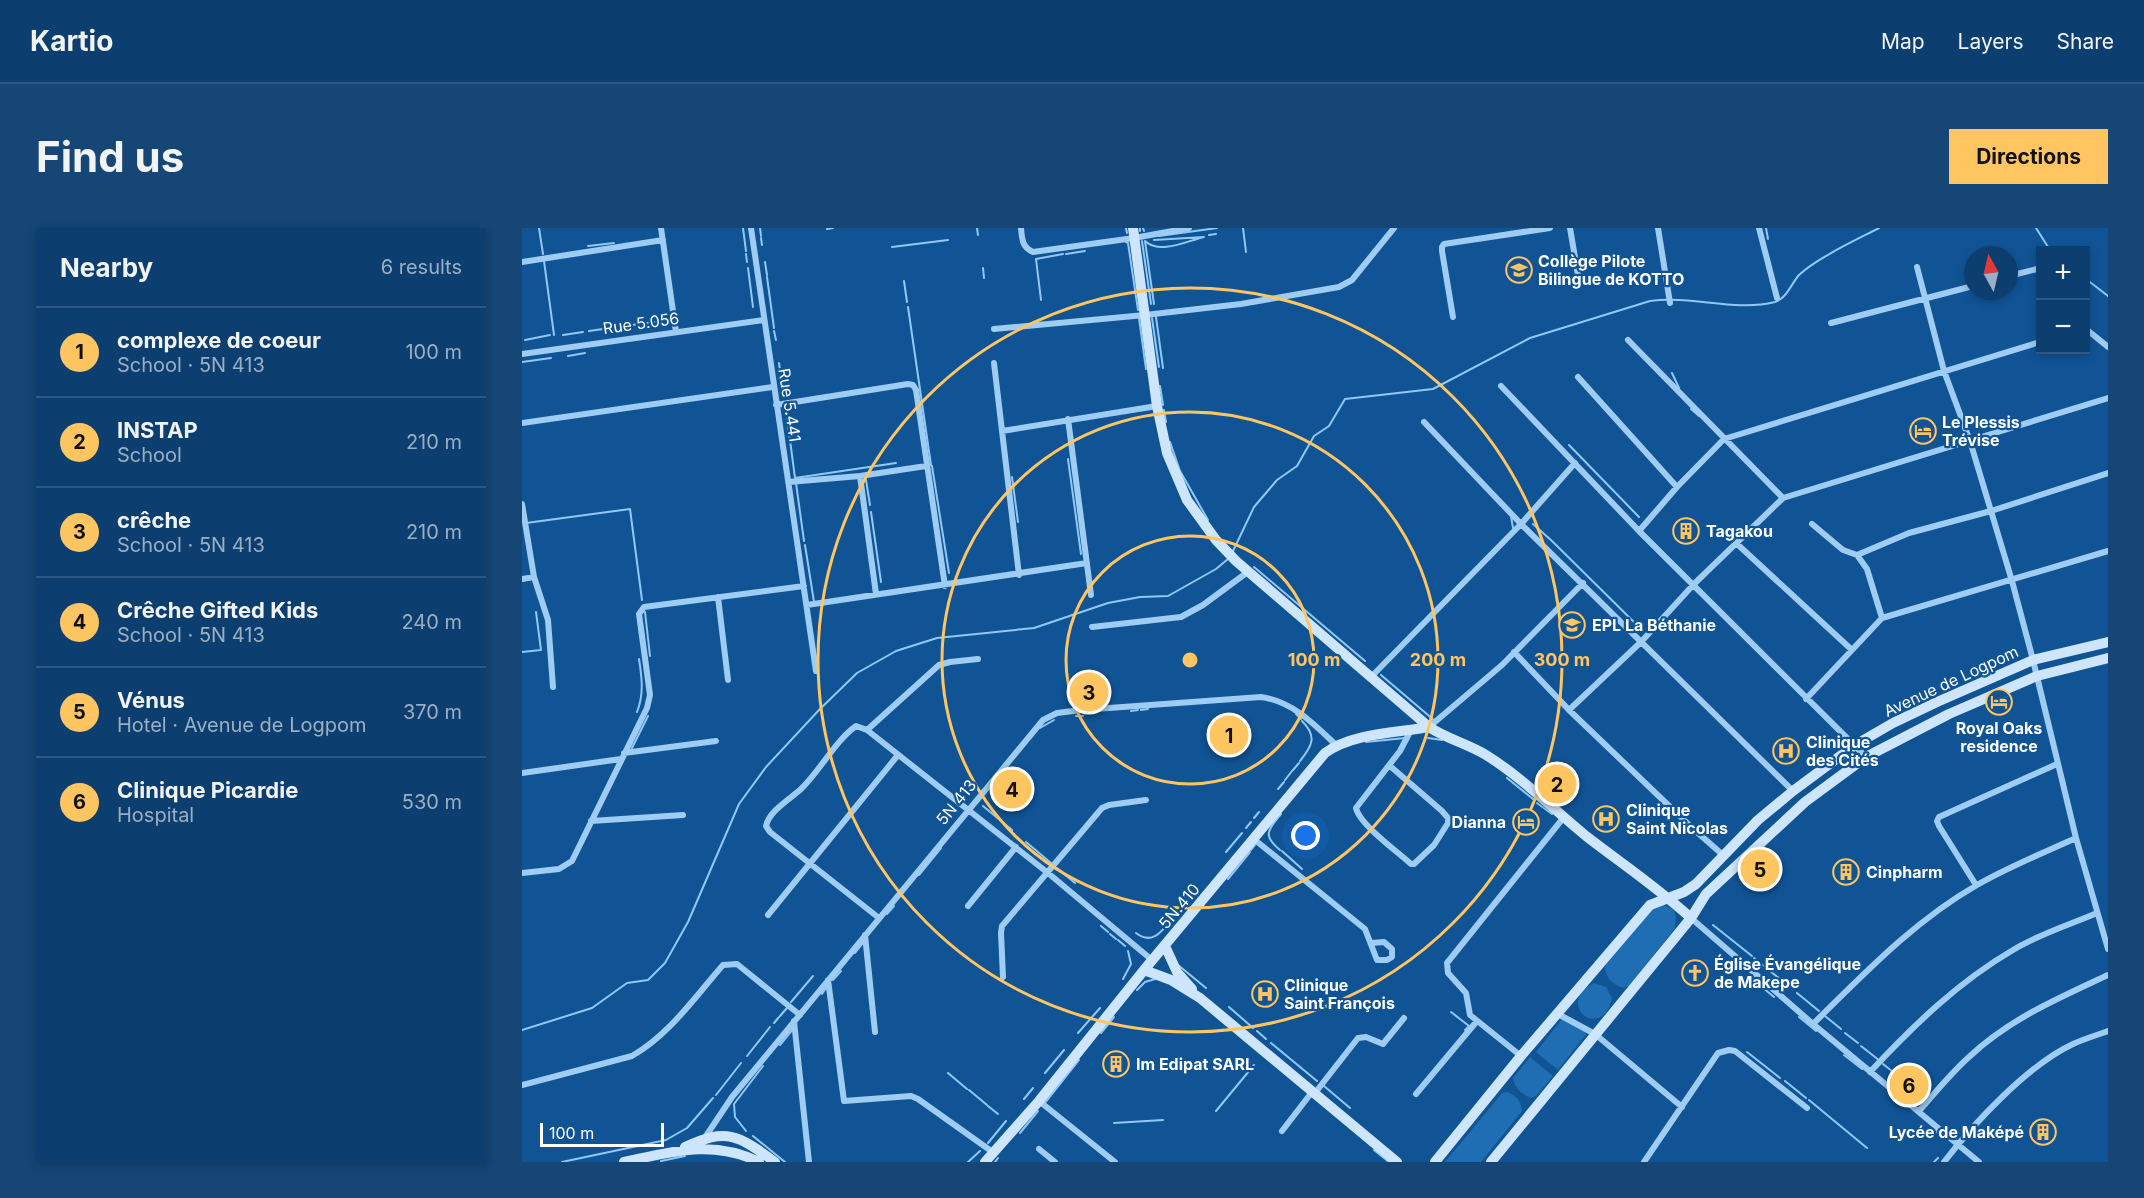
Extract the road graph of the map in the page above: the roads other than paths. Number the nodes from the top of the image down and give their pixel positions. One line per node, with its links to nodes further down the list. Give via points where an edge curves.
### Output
1 (661, 228): 11 (street)
2 (751, 228): 23 (street, Rue 5.441)
3 (1021, 228): 10 (street, via 1026,249 1033,252)
4 (1189, 228): 10 (street)
5 (1394, 228): 21 (street, via 1352,280 1339,287)
6 (1550, 228): 22 (street, via 1444,244)
7 (1570, 228): 16 (street)
8 (1658, 228): 20 (street)
9 (1759, 228): 18 (street)
10 (1134, 233): 21 (main road)
11 (663, 240): 12 (street); 26 (street)
12 (522, 262)
13 (1917, 267): 19 (street)
14 (2036, 269): 15 (street)
15 (2018, 274)
16 (1579, 281)
17 (1964, 288): 19 (street)
18 (1777, 298)
19 (1925, 298): 24 (street); 33 (street)
20 (1670, 303)
21 (1145, 315): 25 (street); 39 (main road)
22 (1453, 317)
23 (764, 320): 26 (street, Rue 5.056); 36 (street, Rue 5.441)
24 (1831, 323)
25 (994, 328)
26 (676, 332): 31 (street, Rue 5.056)
27 (2090, 332): 30 (street)
28 (1629, 340): 44 (street)
29 (2036, 343): 33 (street)
30 (2108, 347)
31 (522, 354)
32 (994, 363): 43 (street)
33 (1944, 371): 44 (street); 45 (street)
34 (1578, 377): 51 (street)
35 (1501, 386): 46 (street)
36 (773, 387): 38 (street, Rue 5.441); 42 (street)
37 (2108, 398): 45 (street)
38 (776, 405): 47 (street, via 913,386); 50 (street, Rue 5.441)
39 (1158, 406): 40 (street); 62 (main road, via 1167,453 1187,500 1216,540)
40 (1068, 419): 43 (street); 61 (street)
41 (1424, 422): 55 (street)
42 (522, 423)
43 (1002, 431): 63 (street)
44 (1724, 439): 51 (street); 52 (street)
45 (1970, 441): 52 (street); 54 (street)
46 (1575, 463): 55 (street); 57 (street)
47 (926, 466): 49 (street); 70 (street)
48 (2108, 473): 54 (street)
49 (860, 476): 50 (street); 71 (street)
50 (789, 482): 69 (street, Rue 5.441)
51 (1677, 487): 57 (street)
52 (1783, 498): 58 (street)
53 (522, 504): 64 (street)
54 (1991, 511): 60 (street, via 1909,533); 66 (street)
55 (1521, 524): 67 (street); 85 (street)
56 (1812, 524): 60 (street, via 1843,550)
57 (1639, 531): 68 (street)
58 (1736, 543): 68 (street); 79 (street)
59 (2108, 551): 66 (street)
60 (1857, 555): 75 (street, via 1867,569)
61 (1088, 563): 63 (street); 72 (street)
62 (1249, 571): 76 (street, via 1181,617); 85 (main road)
63 (1019, 574): 70 (street)
64 (534, 577): 65 (street); 88 (street, via 548,620)
65 (522, 579)
66 (2012, 581): 75 (street); 83 (street)
67 (1583, 583): 77 (street); 80 (street)
68 (1694, 584): 77 (street); 89 (street)
69 (804, 586): 73 (street); 74 (street, Rue 5.441)
70 (945, 586): 71 (street)
71 (876, 594): 74 (street)
72 (1091, 596)
73 (718, 597): 87 (street); 98 (street, via 640,610 649,702)
74 (807, 605): 84 (street, Rue 5.441)
75 (1881, 618): 79 (street)
76 (1092, 627)
77 (1641, 642): 90 (street); 103 (street)
78 (2108, 642): 83 (main road, Avenue de Logpom)
79 (1851, 650): 89 (street)
80 (1514, 652): 90 (street); 91 (street)
81 (2108, 658): 86 (main road, Avenue de Logpom)
82 (978, 659): 92 (street, via 939,666)
83 (2033, 660): 86 (street); 96 (main road, Avenue de Logpom, via 1893,723)
84 (816, 671)
85 (1371, 676): 91 (main road)
86 (2037, 676): 99 (main road, Avenue de Logpom, via 1949,714); 100 (street)
87 (728, 680)
88 (553, 687)
89 (1806, 699): 96 (street)
90 (1569, 710): 112 (street)
91 (1429, 727): 93 (main road, 5N.410); 107 (main road, via 1504,767)
92 (867, 730): 97 (street); 113 (street, via 853,728 802,789 767,822 770,832)
93 (1411, 730): 95 (main road, 5N.410); 101 (street)
94 (716, 741): 98 (street)
95 (1336, 745): 105 (street, 5N 413, via 1300,713 1276,699 1261,697 1057,713 1038,725); 110 (main road, 5N.410, via 1316,762)
96 (1856, 745): 99 (street); 103 (main road, Avenue de Logpom)
97 (898, 755): 105 (street); 113 (street)
98 (623, 756): 102 (street); 108 (street)
99 (1866, 757): 122 (main road, Avenue de Logpom, via 1805,801 1706,894)
100 (2057, 764): 109 (street); 116 (street, via 1939,817 1939,826)
101 (1389, 766): 101 (street, via 1357,805 1357,813 1414,864 1434,845 1448,818)
102 (522, 773)
103 (1793, 791): 112 (main road, Avenue de Logpom)
104 (1146, 800): 115 (street, via 1102,808)
105 (969, 808): 111 (street); 121 (street, 5N 413)
106 (683, 815): 108 (street)
107 (1564, 817): 117 (main road); 136 (street, via 1447,963 1448,974 1466,993 1469,1012)
108 (591, 821): 114 (street, via 566,866)
109 (2076, 838): 116 (street); 119 (street)
110 (1255, 840): 124 (street, via 1365,929); 125 (main road, 5N.410)
111 (1016, 847): 115 (street); 118 (street)
112 (1723, 855): 117 (main road, Avenue de Logpom, via 1696,884)
113 (810, 863): 120 (street); 121 (street)
114 (522, 873)
115 (1048, 873): 127 (street); 130 (street, via 1001,930)
116 (1976, 885): 138 (street, via 1885,954)
117 (1669, 898): 122 (main road); 133 (main road, Avenue de Logpom, via 1650,905)
118 (968, 906)
119 (2097, 913): 126 (street); 143 (street, via 2014,949 1973,976 1921,1019)
120 (768, 915)
121 (879, 918): 123 (street, 5N 413)
122 (1690, 918): 138 (street); 141 (main road, Avenue de Logpom)
123 (865, 935): 131 (street, 5N 413); 140 (street)
124 (1371, 943)
125 (1165, 946): 127 (main road, 5N.410); 132 (main road, via 1177,972)
126 (2108, 949)
127 (1152, 960): 128 (main road, 5N.410)
128 (1144, 970): 132 (main road, via 1171,980); 147 (main road, 5N.410)
129 (2108, 975): 150 (street, via 2042,1006 1989,1040 1968,1057)
130 (1003, 977)
131 (828, 980): 134 (street, 5N 413); 155 (street, via 844,1101 911,1096)
132 (1200, 998): 145 (main road)
133 (1558, 1014): 141 (street); 142 (main road, Avenue de Logpom)
134 (800, 1015): 137 (street, 5N 413); 144 (street, via 736,964 723,965 645,1049 632,1056)
135 (1404, 1018): 145 (street, via 1383,1044 1358,1038)
136 (1477, 1021): 142 (street); 146 (street)
137 (794, 1022): 152 (street, 5N 413, via 732,1097); 158 (street)
138 (1813, 1024): 143 (street)
139 (2108, 1031): 153 (street, via 2050,1058)
140 (875, 1032)
141 (1595, 1034): 148 (street); 164 (main road, Avenue de Logpom)
142 (1521, 1056): 163 (main road, Avenue de Logpom)
143 (1870, 1072): 150 (street)
144 (522, 1085)
145 (1314, 1093): 151 (street); 162 (main road)
146 (1416, 1094)
147 (1039, 1101): 155 (main road, 5N.410); 161 (street)
148 (1682, 1107): 149 (street, via 1718,1053 1729,1050); 165 (street)
149 (1807, 1108)
150 (1919, 1111): 153 (street)
151 (1282, 1131)
152 (704, 1144): 156 (main road); 157 (main road)
153 (1958, 1144): 166 (street); 167 (street)
154 (1039, 1149): 160 (street)
155 (995, 1154): 159 (main road, 5N.410)
156 (767, 1161)
157 (624, 1162)
158 (809, 1162)
159 (985, 1162)
160 (1055, 1162)
161 (1115, 1162)
162 (1397, 1162)
163 (1435, 1162)
164 (1491, 1162)
165 (1644, 1162)
166 (1944, 1162)
167 (1979, 1162)

